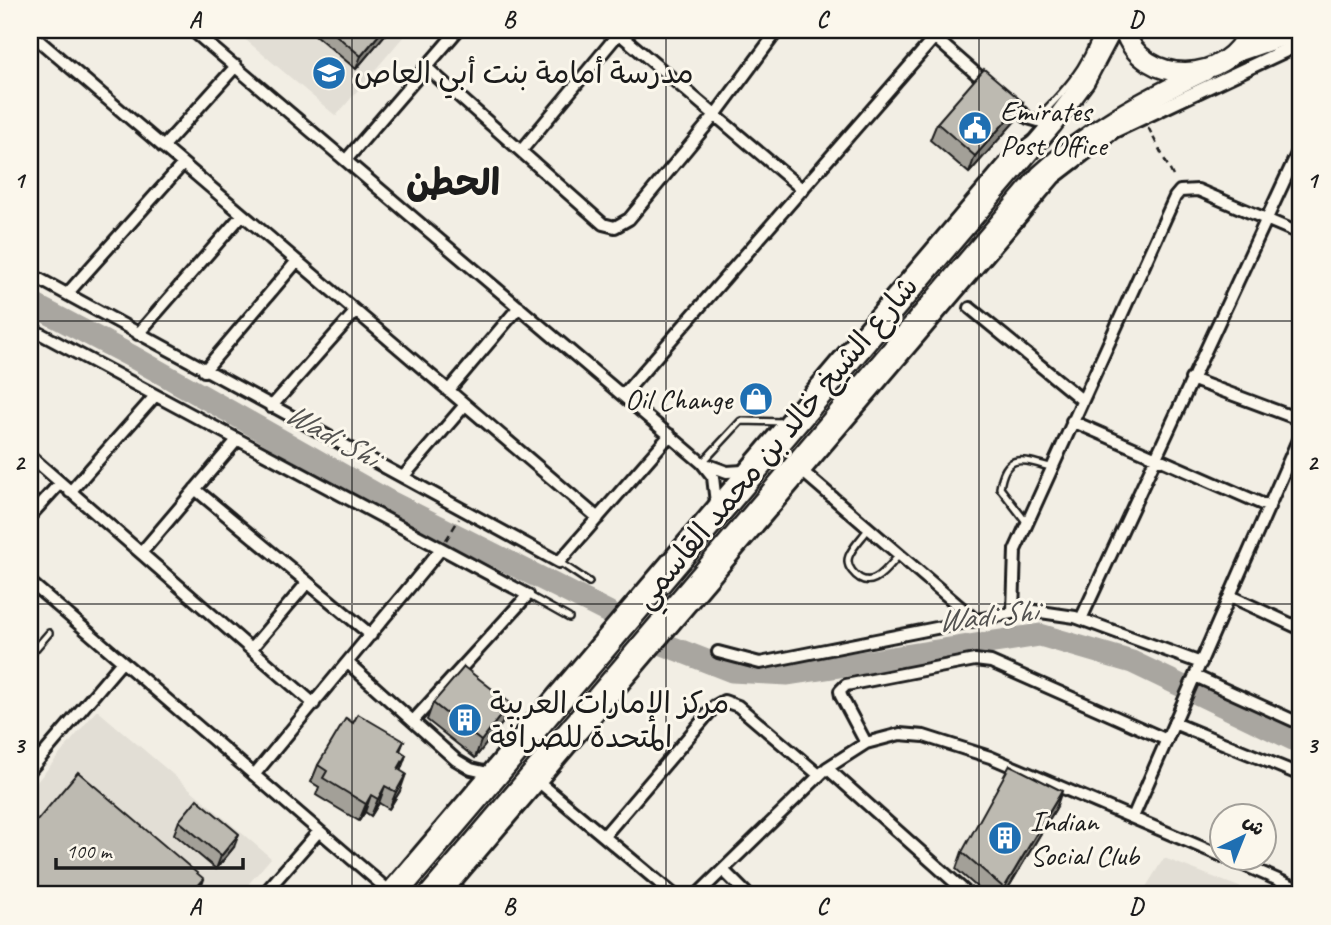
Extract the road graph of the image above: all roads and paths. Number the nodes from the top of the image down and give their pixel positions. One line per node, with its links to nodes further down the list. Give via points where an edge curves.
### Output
1 (192, 30): 14 (street)
2 (458, 30): 15 (street)
3 (1098, 30): 19 (lane, via 1089,53)
4 (1112, 30): 19 (highway, شارع الشيخ خالد بن محمد القاسمي, via 1085,81)
5 (1124, 30): 16 (highway, via 1150,63 1177,72)
6 (1248, 30): 13 (highway)
7 (1301, 30): 13 (highway)
8 (617, 31): 17 (street); 23 (street)
9 (776, 31): 17 (street)
10 (30, 33): 22 (street)
11 (938, 34): 19 (street); 26 (street)
12 (1301, 43): 18 (street)
13 (1234, 53): 16 (highway, شارع الشيخ خالد بن محمد القاسمي)
14 (236, 66): 22 (street); 24 (street)
15 (426, 67): 23 (street); 24 (street)
16 (1205, 71): 20 (highway, شارع الشيخ خالد بن محمد القاسمي, via 1121,112)
17 (715, 115): 23 (street, via 629,219 615,227 603,224); 26 (street)
18 (1143, 118): 20 (street); 27 (path)
19 (1043, 123): 40 (highway, شارع الشيخ خالد بن محمد القاسمي, via 1038,140)
20 (1096, 135): 31 (highway, شارع الشيخ خالد بن محمد القاسمي, via 1040,175)
21 (1301, 145): 29 (street)
22 (163, 147): 25 (street)
23 (521, 151)
24 (346, 160): 35 (street)
25 (183, 164): 28 (street); 34 (street)
26 (803, 190): 44 (street)
27 (1180, 191): 29 (street, via 1198,190); 46 (street)
28 (242, 215): 32 (street); 39 (street)
29 (1265, 218): 30 (street); 42 (street)
30 (1301, 234)
31 (991, 240): 60 (street); 70 (highway, شارع الشيخ خالد بن محمد القاسمي)
32 (297, 261): 37 (street); 41 (street)
33 (30, 274): 34 (street)
34 (67, 294): 39 (street)
35 (519, 307): 43 (street); 44 (street)
36 (970, 308): 46 (street)
37 (356, 312): 43 (street); 48 (street)
38 (30, 328): 45 (street)
39 (138, 334): 41 (street)
40 (858, 344): 51 (street); 77 (highway, شارع الشيخ خالد بن محمد القاسمي)
41 (204, 370): 48 (street)
42 (1191, 379): 49 (street); 56 (street)
43 (448, 391): 47 (street)
44 (623, 395): 53 (street)
45 (155, 396): 54 (street); 64 (street)
46 (1082, 400): 50 (street)
47 (465, 405): 61 (street); 69 (street)
48 (271, 407): 61 (street)
49 (1301, 420)
50 (1072, 421): 56 (street); 58 (street)
51 (784, 422): 57 (lane, via 741,421); 59 (street)
52 (1301, 433): 66 (street)
53 (670, 435): 57 (street); 69 (street)
54 (237, 440): 63 (street); 73 (street)
55 (30, 456): 62 (street)
56 (1155, 457): 66 (street); 86 (street)
57 (702, 463): 59 (street, via 727,472); 65 (street, via 715,485)
58 (1054, 468): 71 (street); 71 (lane, via 1019,459 1002,475 1000,488)
59 (743, 471): 65 (street)
60 (802, 471): 70 (street); 72 (street)
61 (403, 477): 76 (street)
62 (60, 483): 64 (street); 67 (street)
63 (195, 489): 74 (street); 80 (street)
64 (70, 492): 74 (street)
65 (716, 503): 77 (street)
66 (1269, 506): 82 (street)
67 (30, 516)
68 (460, 518): 73 (path)
69 (598, 518): 76 (street)
70 (752, 522): 108 (street); 118 (highway, شارع الشيخ خالد بن محمد القاسمي, via 668,612)
71 (1027, 523): 83 (street, via 1015,550)
72 (869, 528): 75 (street); 75 (lane, via 848,557 848,565 862,581 881,576)
73 (443, 546): 81 (street); 89 (street)
74 (141, 553): 90 (street)
75 (900, 555): 85 (street)
76 (559, 562): 79 (lane)
77 (665, 572): 105 (street); 116 (highway, شارع الشيخ خالد بن محمد القاسمي, via 652,596 611,645)
78 (30, 582): 93 (street)
79 (589, 582)
80 (307, 583): 89 (street); 90 (street)
81 (528, 595): 84 (lane); 98 (street)
82 (1230, 596): 87 (street); 95 (street)
83 (1013, 612): 85 (street); 86 (street)
84 (569, 618)
85 (974, 619): 91 (street, via 760,663)
86 (1081, 619): 95 (street)
87 (1301, 629)
88 (49, 633): 92 (lane)
89 (371, 635): 94 (street)
90 (251, 649): 97 (street)
91 (718, 652)
92 (30, 655)
93 (122, 662): 103 (street); 106 (street)
94 (348, 663): 97 (street); 98 (street)
95 (1200, 663): 96 (street)
96 (1195, 676): 99 (street); 100 (street)
97 (314, 704): 106 (street)
98 (413, 721): 105 (street, via 463,765)
99 (1174, 723): 101 (street); 107 (street)
100 (1301, 724)
101 (1167, 740): 102 (street, via 991,662 975,660 846,685 841,696); 109 (street)
102 (866, 743): 104 (street); 109 (street, via 900,734 953,743)
103 (31, 767)
104 (823, 772): 111 (street, via 738,706 724,701); 113 (street); 123 (street)
105 (488, 773): 116 (street)
106 (254, 775): 110 (street)
107 (1301, 775)
108 (539, 782): 111 (street); 119 (street)
109 (1133, 817): 112 (street)
110 (319, 831): 116 (street); 117 (street)
111 (604, 836): 120 (street)
112 (1208, 850)
113 (723, 870): 121 (street); 122 (street)
114 (1256, 872): 115 (street)
115 (1297, 891)
116 (390, 894)
117 (263, 895)
118 (428, 895)
119 (443, 895)
120 (674, 895)
121 (697, 895)
122 (748, 895)
123 (969, 895)

